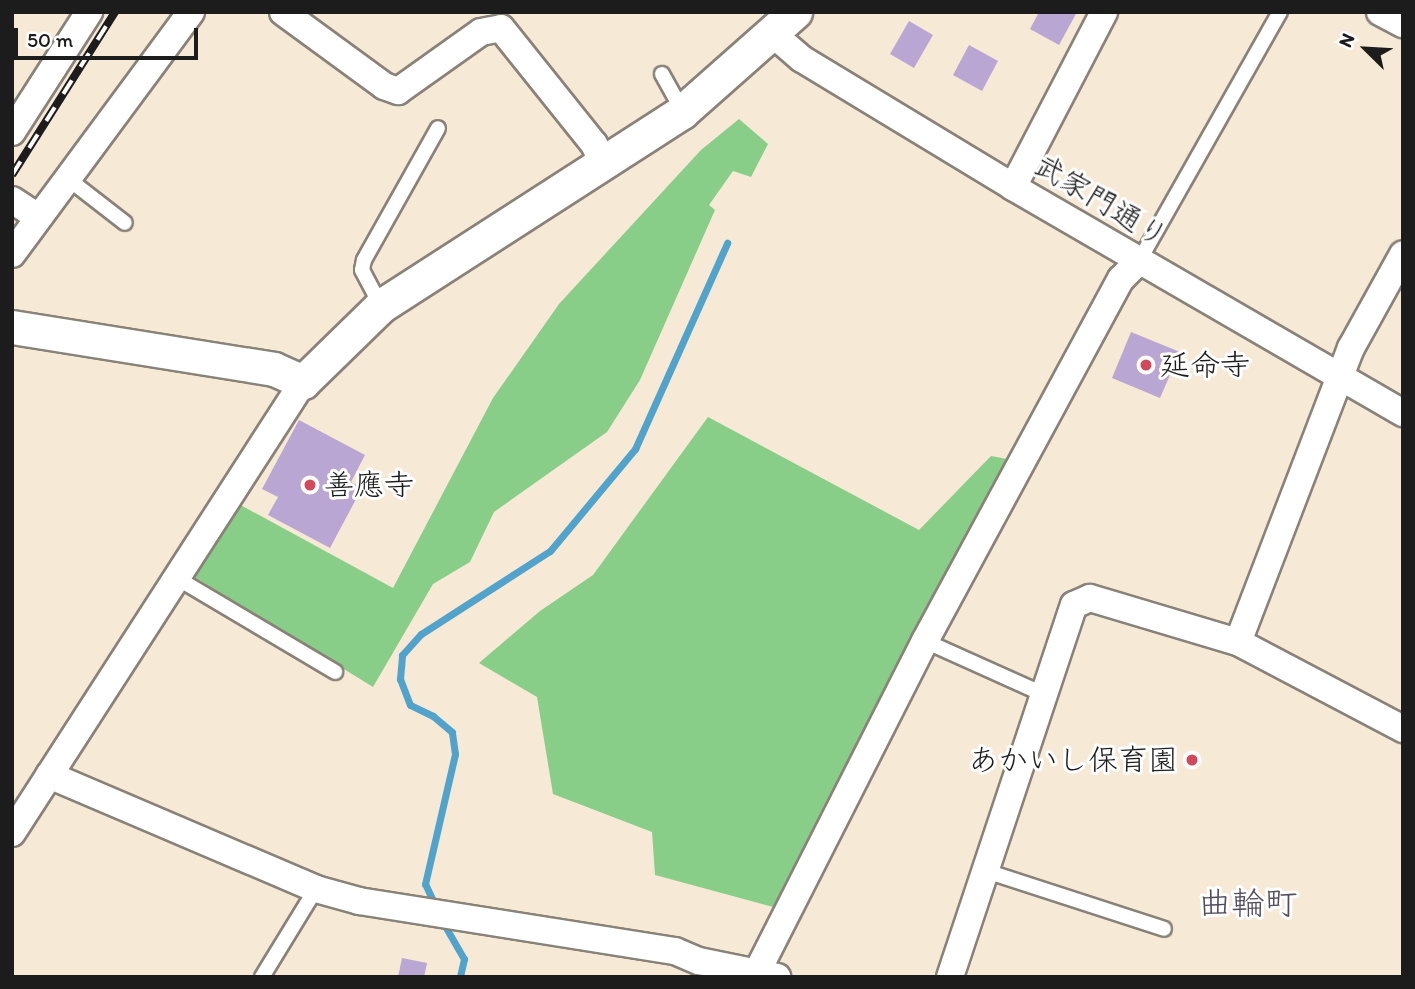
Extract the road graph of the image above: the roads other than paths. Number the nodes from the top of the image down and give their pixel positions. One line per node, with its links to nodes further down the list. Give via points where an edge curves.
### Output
1 (89, 12): 12 (street)
2 (191, 12): 14 (street)
3 (283, 12): 13 (street, via 384,86 398,91 481,33 501,28 594,144)
4 (1104, 12): 15 (street)
5 (1280, 12): 21 (lane)
6 (1380, 12): 8 (street)
7 (784, 23): 10 (street); 15 (street, 武家門通り, via 802,59)
8 (1403, 24)
9 (662, 74): 10 (lane)
10 (682, 112): 13 (street)
11 (438, 128): 22 (lane, via 364,260 366,279)
12 (12, 132)
13 (604, 165): 22 (street, via 518,214)
14 (71, 181): 17 (street); 18 (lane)
15 (1013, 187): 21 (street, 武家門通り)
16 (12, 200): 17 (street)
17 (37, 216): 19 (street)
18 (125, 223)
19 (12, 254)
20 (1403, 254): 24 (street, via 1352,348)
21 (1139, 261): 24 (street, 武家門通り); 28 (street, via 1121,279)
22 (381, 306): 25 (street)
23 (12, 327): 25 (street, via 274,369)
24 (1343, 379): 26 (street, 武家門通り); 29 (street)
25 (303, 382): 27 (street)
26 (1403, 413)
27 (177, 578): 30 (lane); 33 (street)
28 (925, 641): 31 (lane); 39 (street)
29 (1238, 642): 31 (street, via 1090,598 1074,605); 32 (street)
30 (335, 671)
31 (1043, 694): 35 (street)
32 (1403, 729)
33 (49, 775): 34 (street); 36 (street)
34 (12, 833)
35 (986, 871): 37 (lane); 41 (street)
36 (316, 889): 38 (street, via 385,907 675,951); 40 (lane)
37 (1164, 929)
38 (693, 969): 39 (street)
39 (767, 974)
40 (262, 977)
41 (950, 977)

